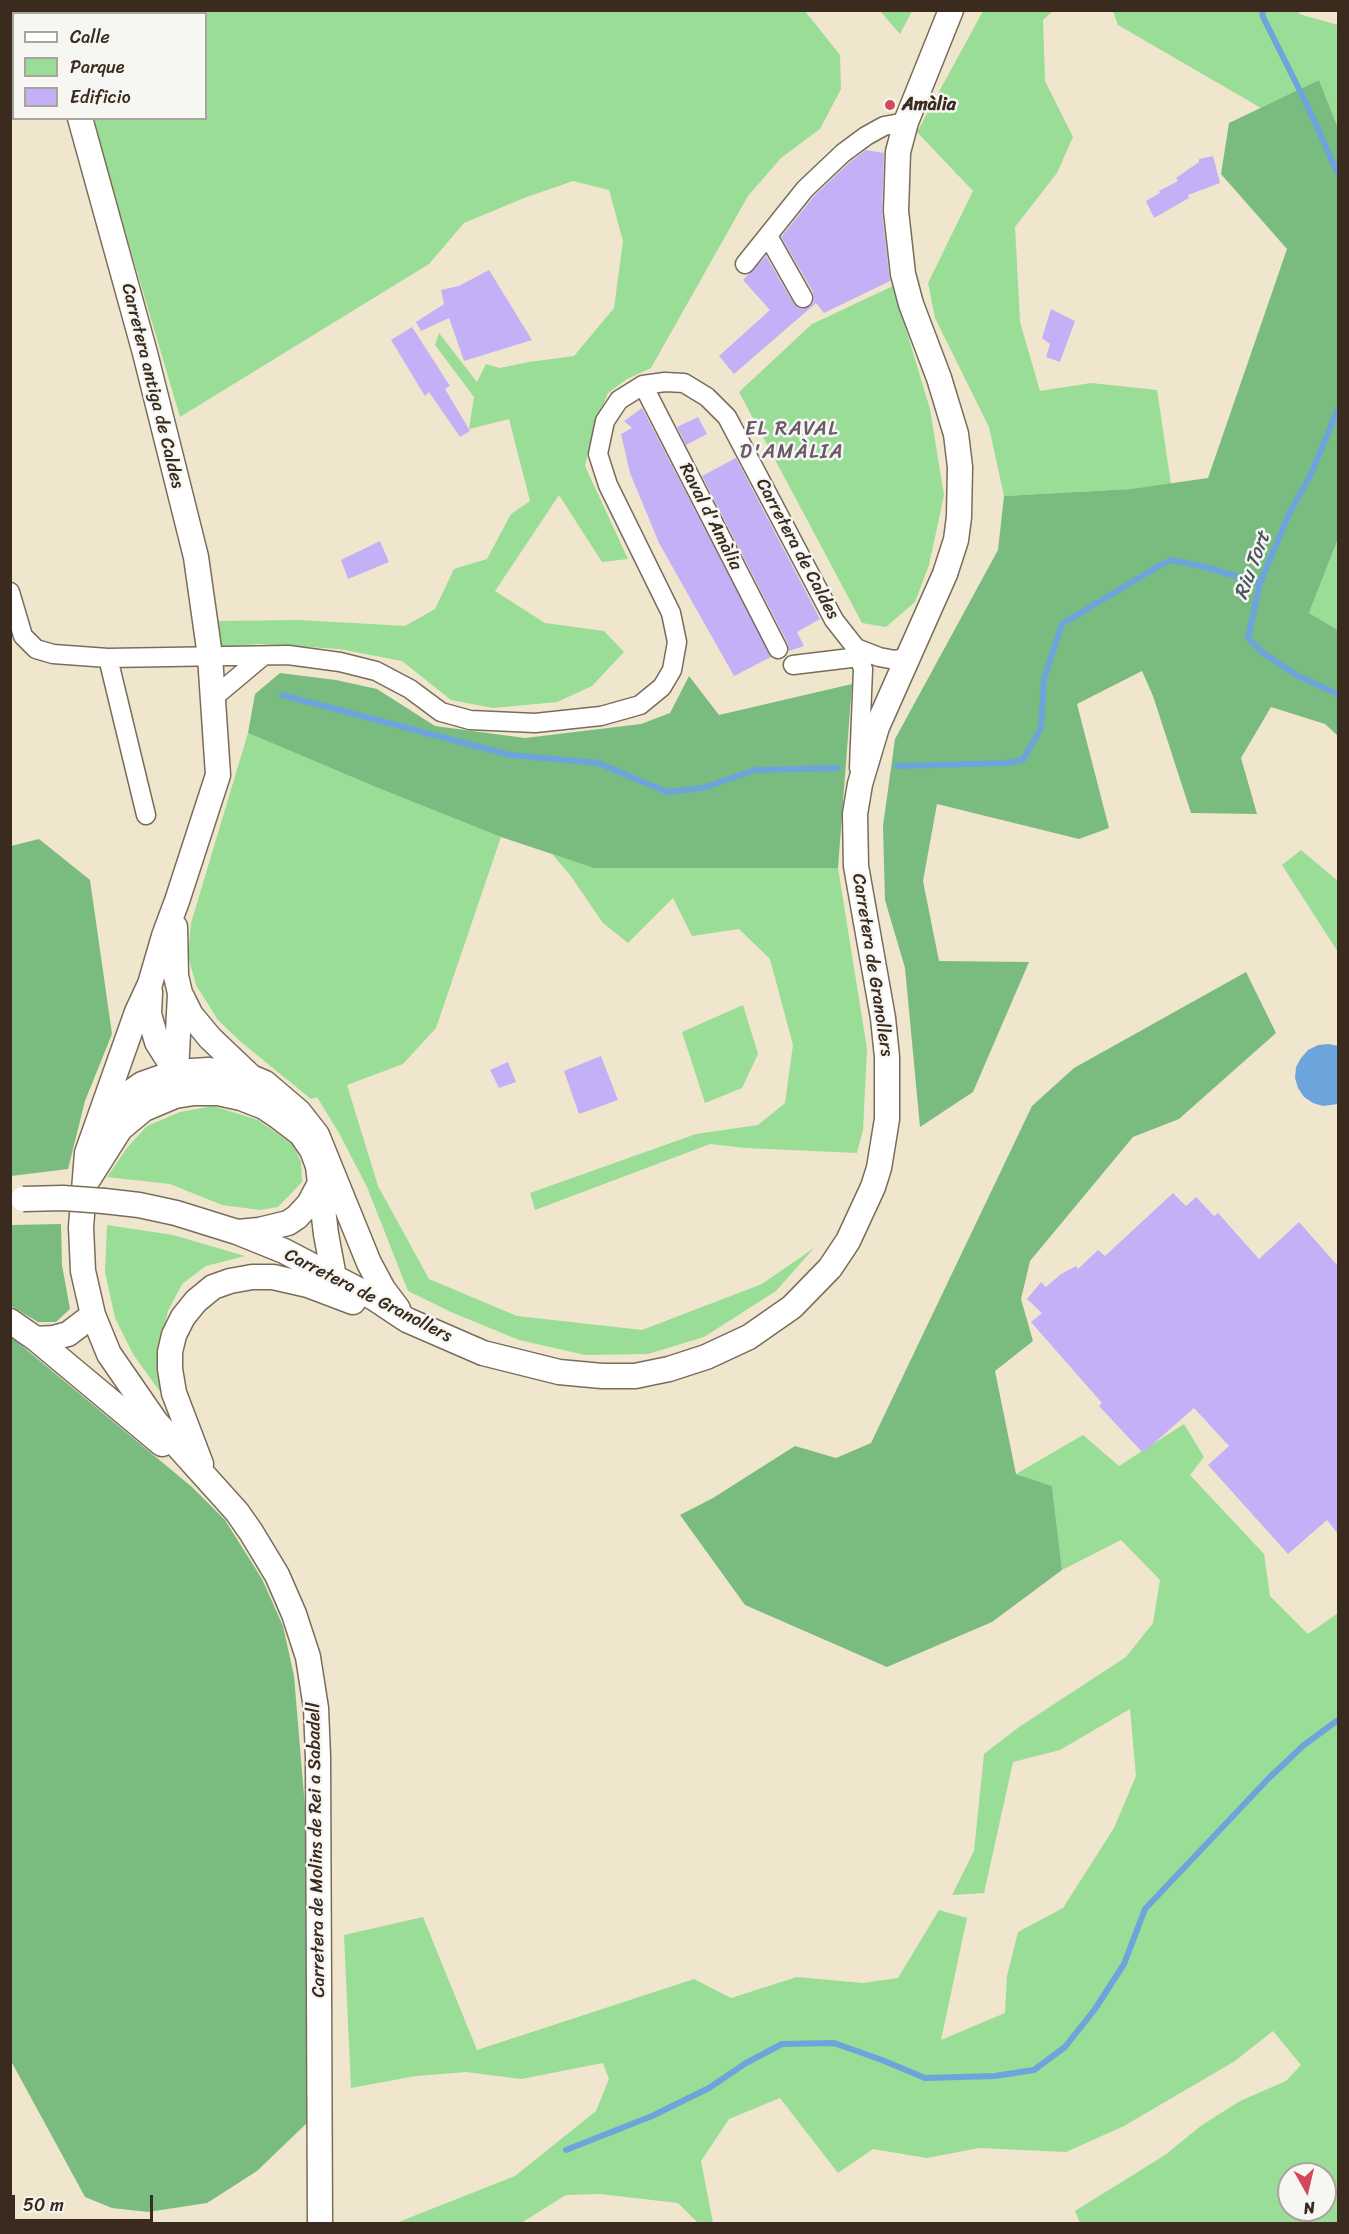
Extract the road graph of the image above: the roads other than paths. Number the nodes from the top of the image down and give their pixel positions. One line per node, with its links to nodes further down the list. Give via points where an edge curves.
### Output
1 (951, 10): 3 (main road)
2 (81, 120): 11 (main road, Carretera antiga de Caldes, via 196,557)
3 (906, 122): 4 (street, via 884,126 843,153 815,179); 13 (main road, via 896,179 898,242 911,304 956,434 961,492 951,557)
4 (768, 236): 5 (street); 6 (street)
5 (746, 264)
6 (803, 298)
7 (643, 385): 9 (street, Raval d'Amàlia); 10 (street, Carretera de Caldes, via 684,383 707,397 727,417 834,620); 12 (street, Carretera de Caldes, via 619,400 605,421 598,454 608,485 670,613 677,642 672,670 662,687 640,705 601,716 535,723 470,720 441,712 376,671 288,655)
8 (10, 592): 14 (street, via 23,636 36,649)
9 (778, 649)
10 (858, 653): 13 (street, via 895,660); 15 (street); 17 (street, via 862,669)
11 (210, 656): 12 (street, Carretera de Caldes); 14 (street); 16 (main road, Carretera antiga de Caldes)
12 (263, 656): 16 (street)
13 (908, 657): 17 (main road, Carretera de Granollers, via 877,727)
14 (108, 658): 18 (street)
15 (793, 665)
16 (213, 698): 19 (main road, Carretera antiga de Caldes, via 218,775)
17 (860, 784): 31 (main road, Carretera de Granollers, via 855,814 856,866 883,1018 886,1119 873,1187 848,1241 830,1268 792,1307 749,1337 706,1357 635,1376 559,1372 521,1364 483,1353)
18 (146, 815)
19 (177, 901): 20 (main road); 21 (main road, via 174,936)
20 (150, 984): 22 (main road, via 152,1029); 25 (main road, via 137,1012)
21 (180, 993): 22 (main road); 23 (main road, via 191,1015 210,1038)
22 (176, 1072): 23 (main road, via 208,1070); 24 (main road, via 191,1080 225,1084); 25 (main road, via 163,1088)
23 (251, 1077): 31 (main road, via 276,1091 317,1135 369,1263)
24 (264, 1107): 25 (main road, via 218,1093 194,1093 158,1102); 26 (main road, via 307,1142 318,1166)
25 (109, 1124): 30 (main road, Carretera de Molins de Rei a Sabadell, via 102,1155 85,1185 81,1227 83,1271)
26 (320, 1183): 28 (main road, via 309,1204 288,1223); 29 (main road)
27 (17, 1200): 28 (main road, Carretera de Granollers, bridge, via 63,1198 139,1205)
28 (237, 1232): 29 (main road, Carretera de Granollers)
29 (333, 1277): 31 (main road, Carretera de Granollers)
30 (93, 1316): 33 (main road, via 68,1334); 34 (main road, Carretera de Molins de Rei a Sabadell, via 118,1369 156,1422)
31 (407, 1320): 34 (main road, via 308,1285 273,1277 252,1276 213,1287 183,1317 170,1352 174,1393)
32 (10, 1321): 33 (main road)
33 (36, 1339): 34 (main road, via 145,1431)
34 (203, 1474): 35 (main road, Carretera de Molins de Rei a Sabadell, via 242,1518 276,1575 302,1635 312,1683 318,1757)
35 (320, 2223)

